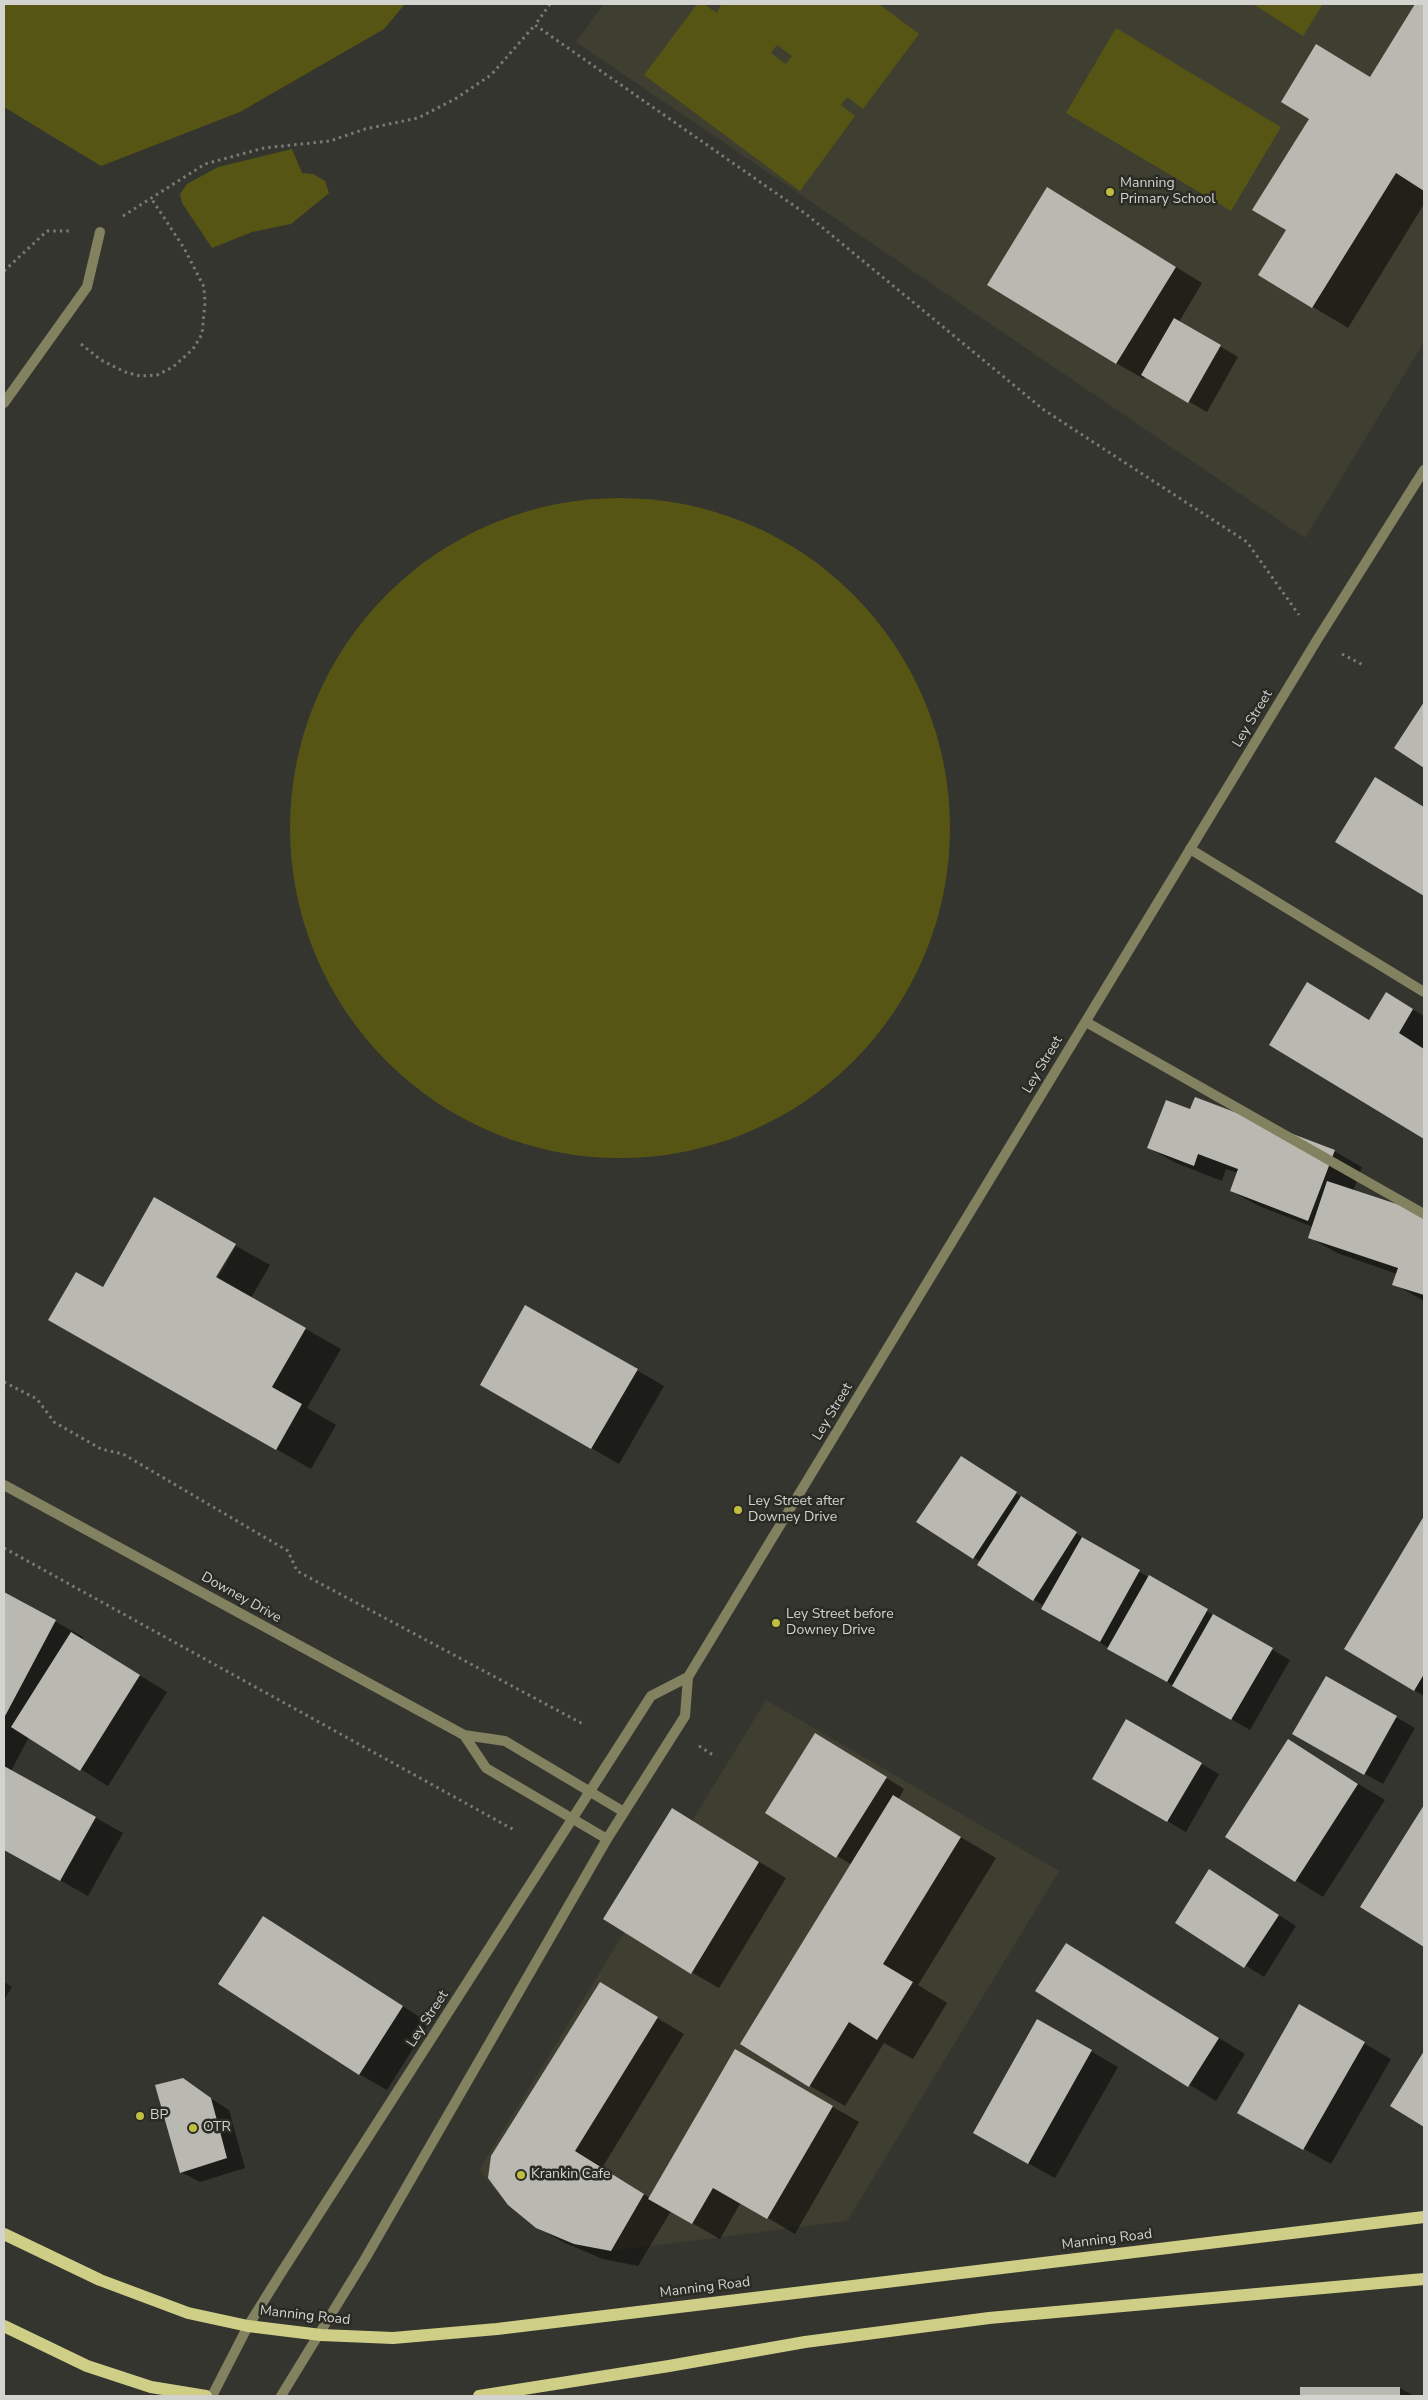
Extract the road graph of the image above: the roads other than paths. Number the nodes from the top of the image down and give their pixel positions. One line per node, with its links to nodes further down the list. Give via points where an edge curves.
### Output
1 (100, 232): 2 (street, via 87,287)
2 (4, 403)
3 (1424, 470): 4 (street, Ley Street)
4 (1190, 849): 5 (street); 6 (street, Ley Street)
5 (1424, 992)
6 (1086, 1022): 7 (street); 9 (street, Ley Street)
7 (1424, 1214)
8 (4, 1485): 10 (street, Downey Drive)
9 (688, 1677): 11 (street, Ley Street, via 651,1696); 12 (street, Ley Street, via 685,1716)
10 (464, 1735): 11 (street, Downey Drive, via 505,1741); 13 (street, Downey Drive, via 486,1768)
11 (591, 1790): 12 (street, Downey Drive); 13 (street, Ley Street)
12 (624, 1812): 14 (street, Ley Street)
13 (572, 1819): 14 (street, Downey Drive); 19 (street, Ley Street)
14 (607, 1839): 20 (street, Ley Street)
15 (1424, 2217): 20 (main road, Manning Road, via 497,2328 393,2338)
16 (4, 2234): 19 (main road, Manning Road, via 100,2280 172,2308)
17 (1424, 2279): 24 (main road, via 979,2320 805,2342)
18 (4, 2326): 21 (main road, via 87,2366 151,2387)
19 (248, 2326): 20 (main road, Manning Road); 22 (street, Ley Street)
20 (321, 2335): 23 (street, Ley Street)
21 (206, 2396)
22 (212, 2396)
23 (281, 2396)
24 (479, 2396)

